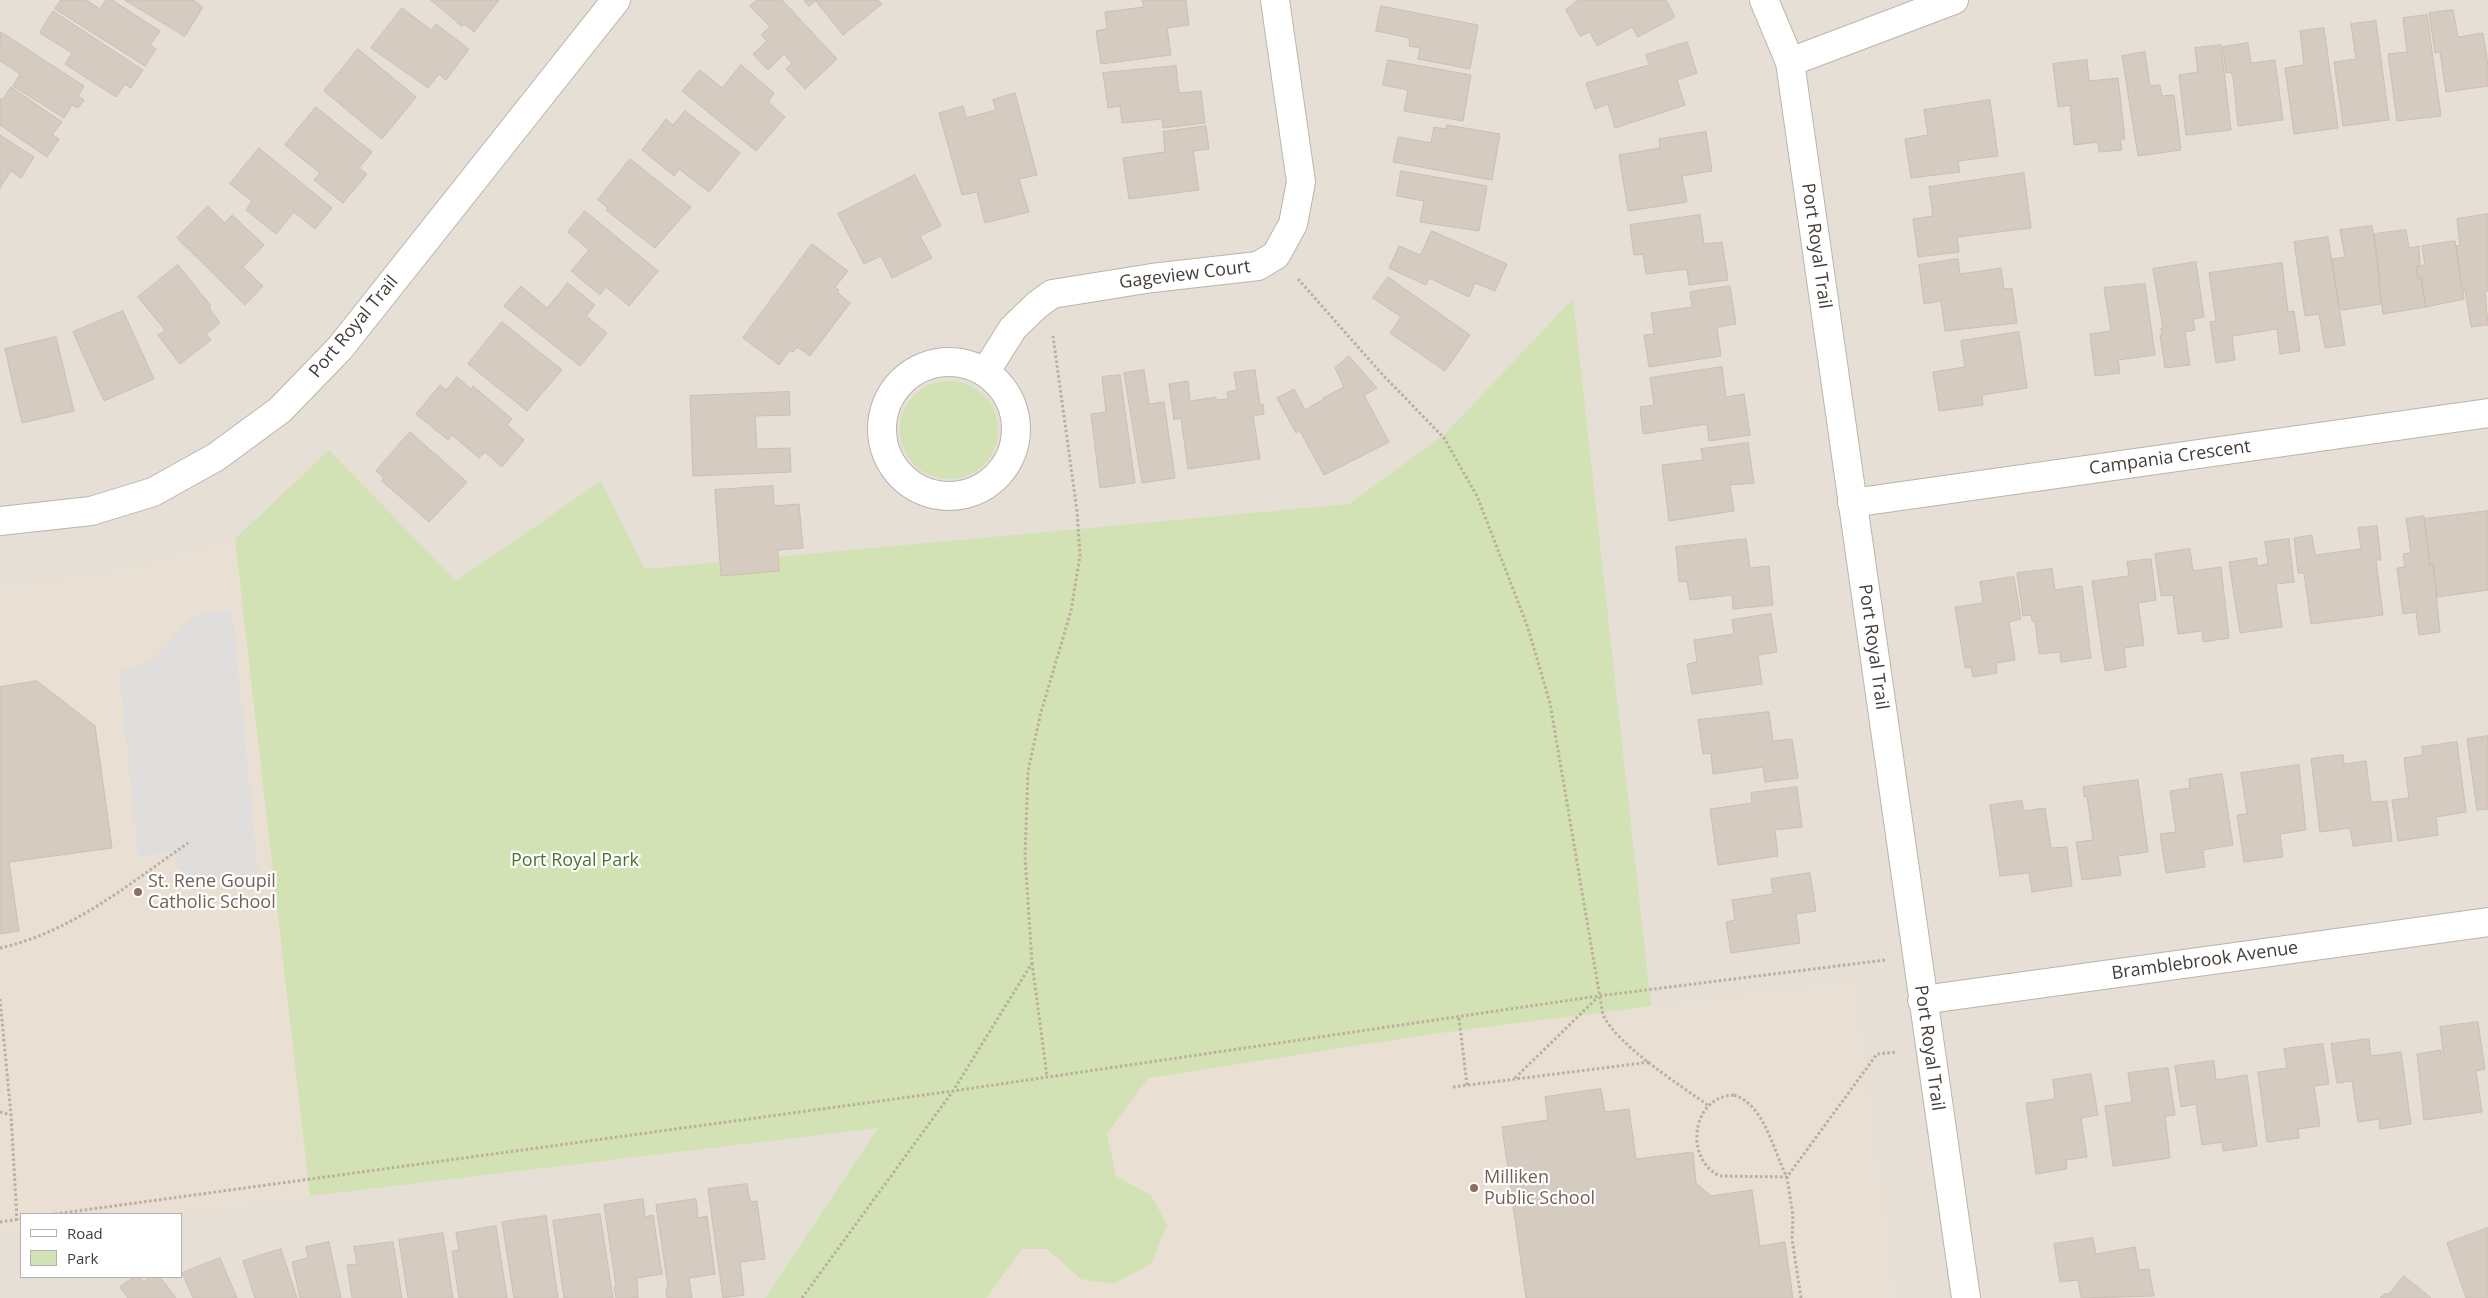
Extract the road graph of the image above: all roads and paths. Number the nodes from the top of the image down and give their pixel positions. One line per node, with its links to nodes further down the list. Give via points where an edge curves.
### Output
1 (616, 0): 11 (street, Port Royal Trail, via 340,348 280,410 216,457 154,492 91,511)
2 (1276, 0): 6 (street, via 1301,182 1293,224)
3 (1764, 0): 5 (street, Port Royal Trail)
4 (1954, 0): 5 (street)
5 (1790, 62): 10 (street, Port Royal Trail)
6 (1276, 255): 7 (street, Gageview Court, via 1258,266 1052,294); 17 (path, via 1444,438 1477,496 1527,626 1550,704)
7 (1037, 305): 8 (street, Gageview Court, via 1013,328); 16 (path, via 1052,324 1080,549 1073,602 1040,712 1028,771 1026,856)
8 (986, 371): 8 (street, via 934,361 903,377 883,405 881,447 911,487 943,499 984,489 1011,460 1017,420 1008,394)
9 (2488, 413): 10 (street, Campania Crescent)
10 (1852, 503): 19 (street, Port Royal Trail)
11 (0, 521)
12 (188, 843): 14 (path, via 80,917 45,934)
13 (2488, 922): 19 (street, Bramblebrook Avenue)
14 (0, 948)
15 (1885, 960): 17 (path)
16 (1032, 962): 23 (path); 27 (path)
17 (1598, 996): 20 (path); 22 (path, via 1609,1025); 24 (path)
18 (0, 999): 30 (path)
19 (1922, 1000): 37 (street, Port Royal Trail)
20 (1459, 1018): 23 (path); 25 (path)
21 (1900, 1051): 31 (path, via 1877,1054)
22 (1650, 1062): 24 (path); 28 (path)
23 (1047, 1076): 27 (path)
24 (1514, 1079): 25 (path)
25 (1467, 1085): 26 (path)
26 (1453, 1087)
27 (953, 1091): 32 (path); 35 (path)
28 (1709, 1106): 31 (path, via 1731,1095 1747,1102 1763,1124); 31 (path, via 1698,1120 1696,1136 1702,1158 1711,1172 1726,1177)
29 (0, 1112): 30 (path)
30 (11, 1115): 33 (path)
31 (1787, 1177): 36 (path, via 1793,1216 1792,1239)
32 (63, 1213)
33 (19, 1219): 34 (path)
34 (0, 1222)
35 (802, 1298)
36 (1802, 1298)
37 (1966, 1298)

